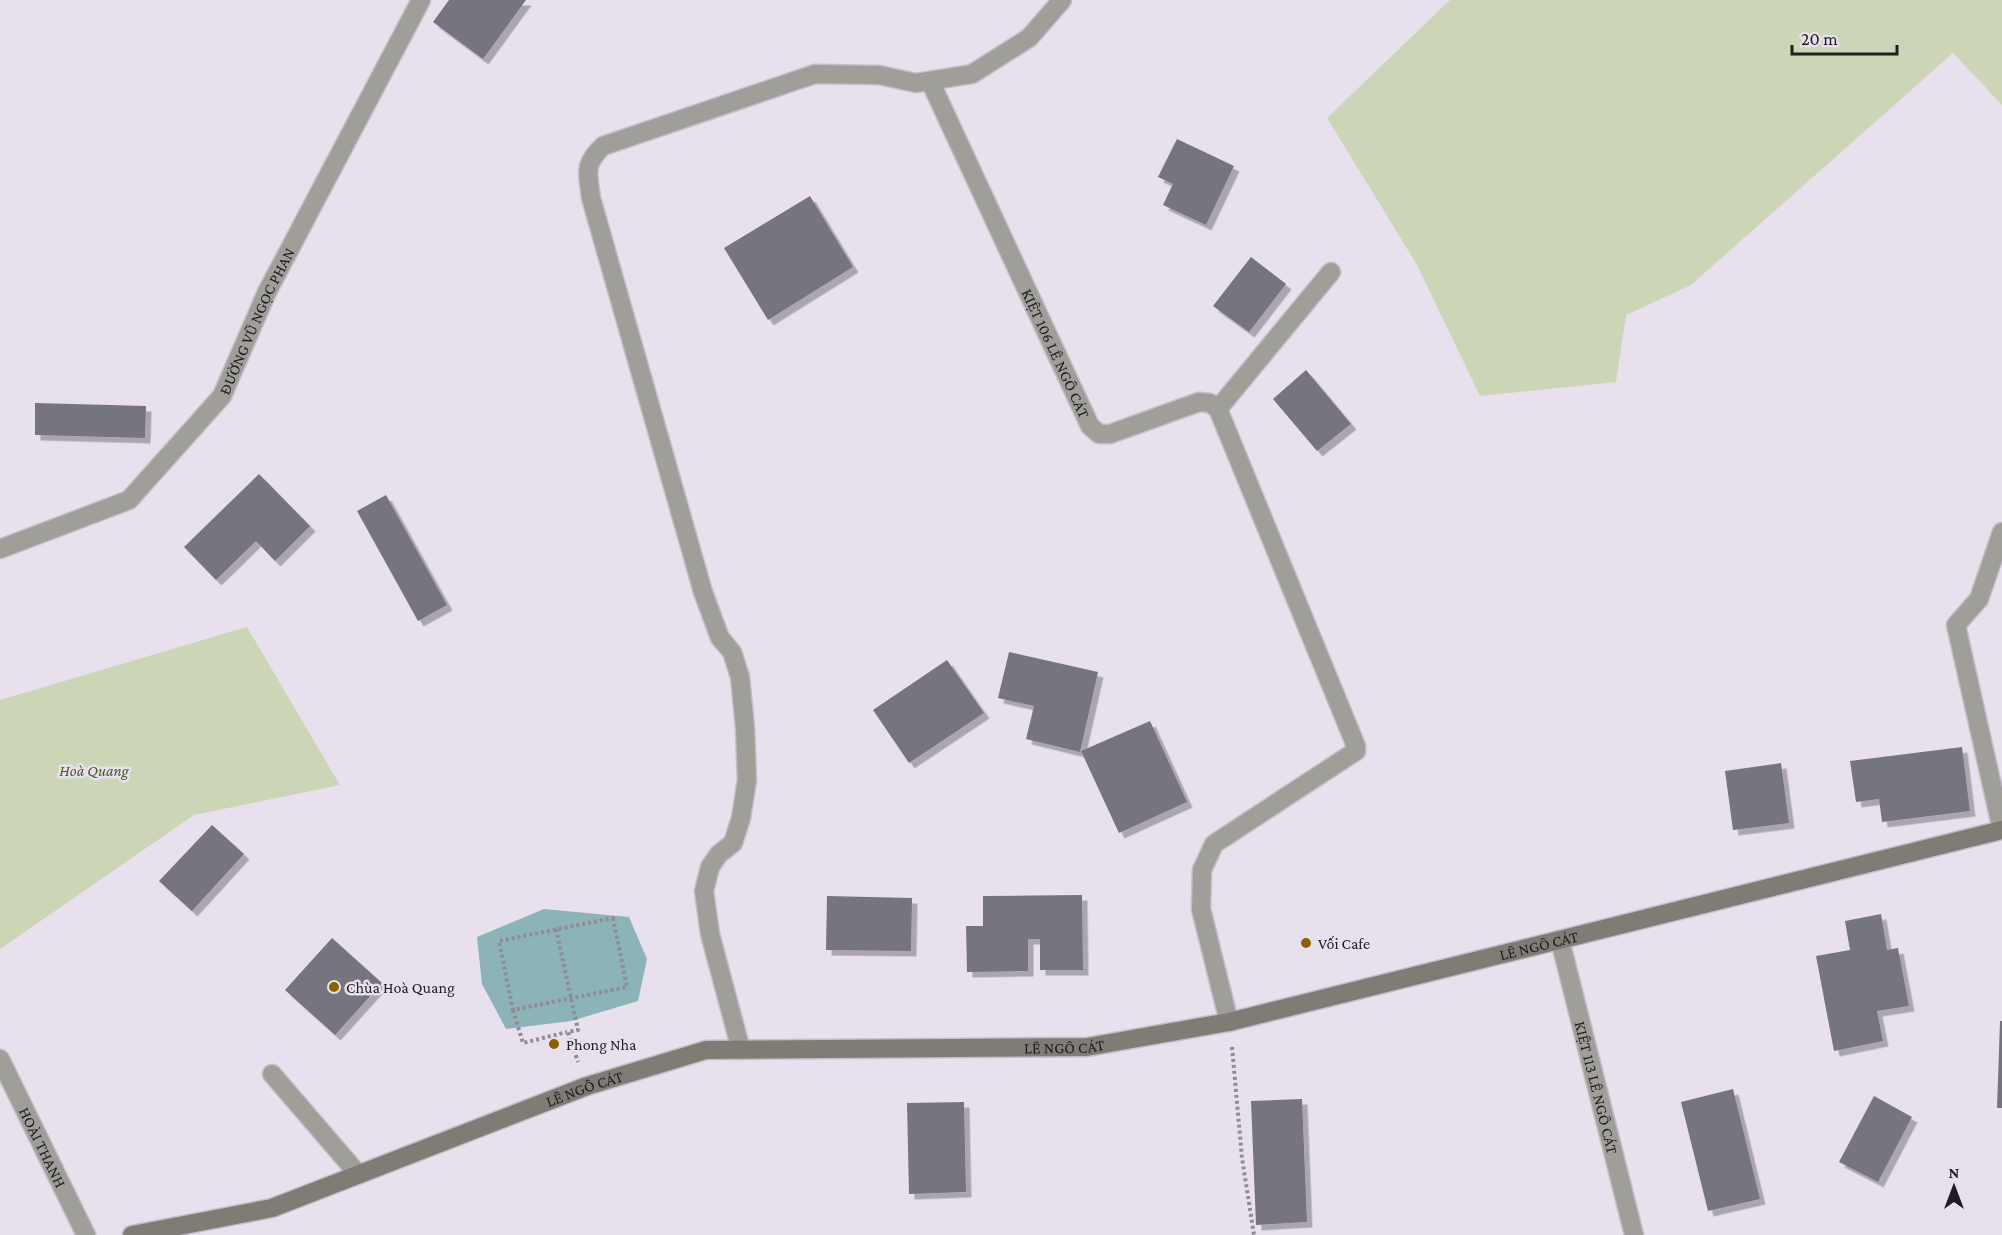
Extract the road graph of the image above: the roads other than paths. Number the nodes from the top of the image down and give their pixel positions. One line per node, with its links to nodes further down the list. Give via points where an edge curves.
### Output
1 (422, 0): 7 (street, ĐƯỜNG VŨ NGỌC PHAN, via 267,292 222,396 129,500)
2 (1062, 0): 3 (street, via 1029,38 972,74)
3 (930, 81): 5 (street, KIỆT 106 LÊ NGÔ CÁT, via 1090,426 1099,434 1110,434 1199,402); 11 (street, via 815,74 603,146 588,166 591,198 703,592 740,677 747,780 741,818 733,843 710,867 704,891 710,934)
4 (1331, 272): 5 (street)
5 (1218, 408): 10 (street, via 1356,746 1356,751 1214,844 1202,870 1201,909)
6 (2002, 532): 8 (street, via 1979,599 1956,625)
7 (0, 549)
8 (2002, 830): 9 (street, LÊ NGÔ CÁT)
9 (1560, 940): 10 (street, LÊ NGÔ CÁT); 17 (street, KIỆT 113 LÊ NGÔ CÁT)
10 (1229, 1022): 11 (street, LÊ NGÔ CÁT, via 1087,1047)
11 (741, 1050): 14 (street, LÊ NGÔ CÁT, via 706,1050 587,1086)
12 (0, 1059): 15 (street, HOÀI THANH)
13 (272, 1074): 14 (street)
14 (358, 1174): 16 (street, LÊ NGÔ CÁT, via 272,1208)
15 (86, 1235)
16 (132, 1235)
17 (1634, 1235)

